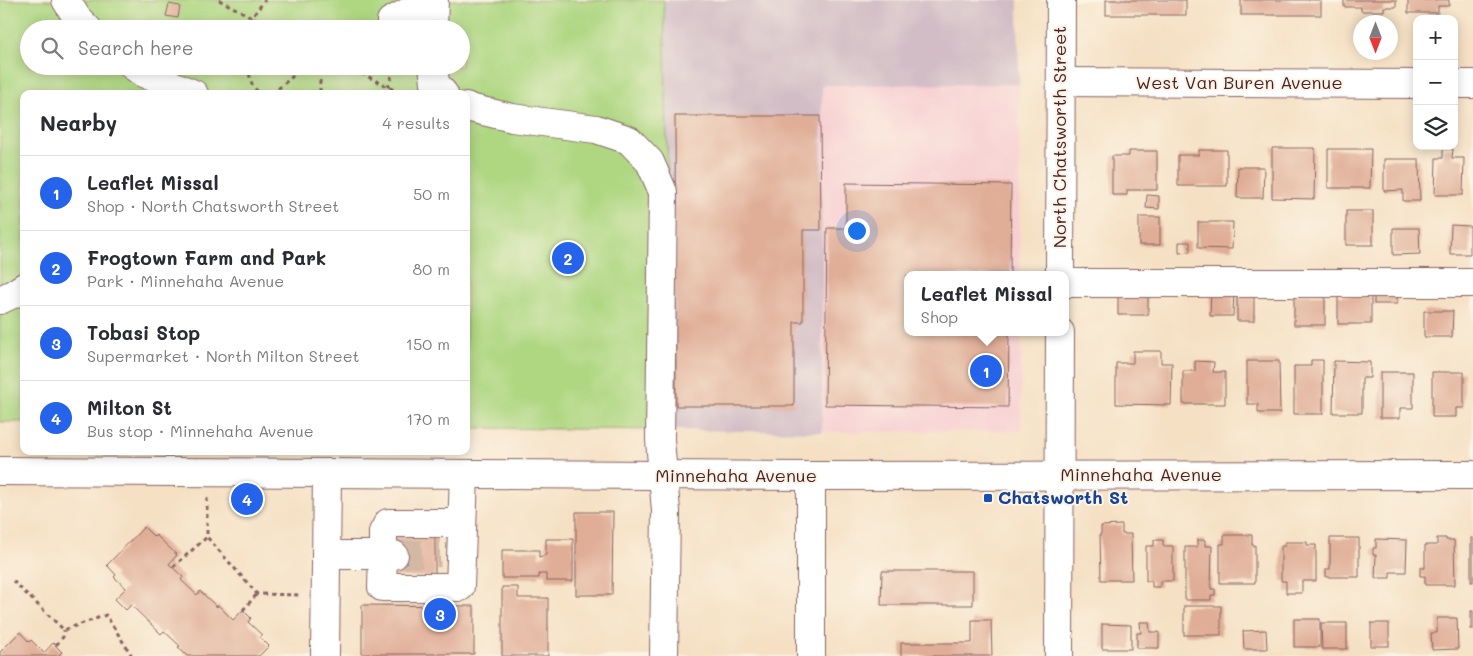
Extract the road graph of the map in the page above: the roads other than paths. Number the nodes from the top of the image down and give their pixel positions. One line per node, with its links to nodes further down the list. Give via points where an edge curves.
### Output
1 (66, 0): 5 (street)
2 (430, 0): 6 (street)
3 (434, 0): 7 (street)
4 (1061, 0): 10 (street, North Chatsworth Street)
5 (79, 20)
6 (393, 20)
7 (433, 20)
8 (148, 75): 14 (street)
9 (434, 75): 15 (street)
10 (1061, 82): 11 (street, West Van Buren Avenue); 17 (street, North Chatsworth Street)
11 (1413, 84)
12 (1458, 84): 13 (street)
13 (1473, 84)
14 (184, 90)
15 (441, 90)
16 (470, 108): 27 (street, via 512,118 596,129 629,140 650,162 663,192 660,440)
17 (1060, 271)
18 (1069, 283): 19 (street)
19 (1473, 283)
20 (20, 290): 21 (street)
21 (0, 300)
22 (1060, 336): 29 (street)
23 (0, 471): 24 (street, Minnehaha Avenue)
24 (327, 473): 25 (street, Minnehaha Avenue); 31 (street)
25 (464, 474): 27 (street, Minnehaha Avenue); 30 (street)
26 (1473, 475): 29 (street, Minnehaha Avenue)
27 (663, 476): 28 (street, Minnehaha Avenue); 34 (street, via 666,510)
28 (811, 476): 29 (street, Minnehaha Avenue); 35 (street)
29 (1060, 476): 36 (street)
30 (462, 523): 32 (street, via 388,523 384,532); 32 (street, via 451,553 460,587 382,588)
31 (326, 555): 32 (street); 33 (street)
32 (389, 555)
33 (325, 656)
34 (664, 656)
35 (811, 656)
36 (1059, 656)

